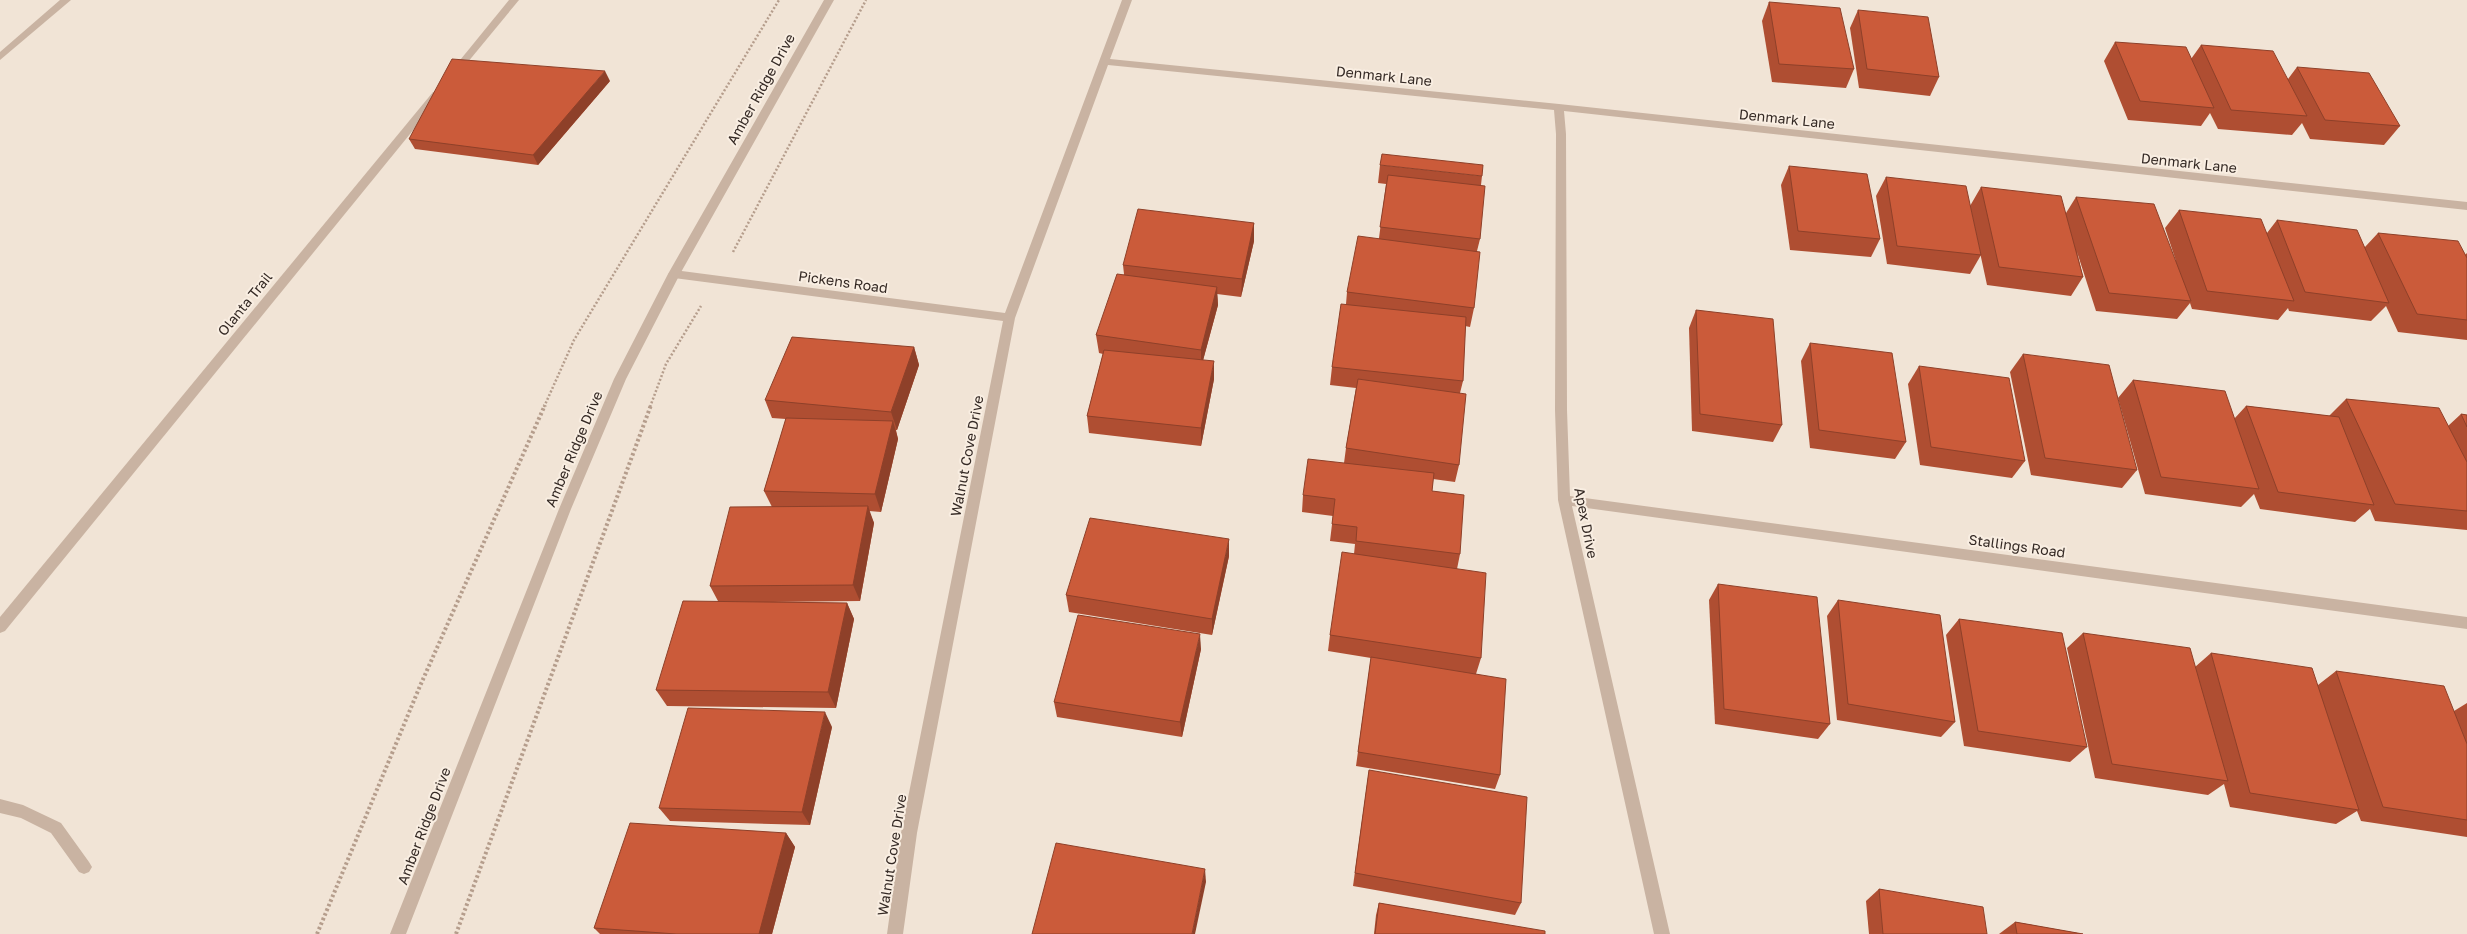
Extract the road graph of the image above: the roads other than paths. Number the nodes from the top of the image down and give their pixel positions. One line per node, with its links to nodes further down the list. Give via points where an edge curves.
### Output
1 (66, 0): 5 (street)
2 (514, 0): 13 (street, Olanta Trail)
3 (829, 0): 9 (street, Amber Ridge Drive)
4 (1127, 0): 6 (street, Walnut Cove Drive)
5 (0, 57)
6 (1103, 61): 7 (street, Denmark Lane); 10 (street, Walnut Cove Drive)
7 (1559, 107): 8 (street, Denmark Lane); 11 (street, Apex Drive)
8 (2467, 206)
9 (674, 274): 10 (street, Pickens Road); 16 (street, Amber Ridge Drive, via 620,379 565,509)
10 (1009, 318): 17 (street, Walnut Cove Drive, via 909,833)
11 (1564, 500): 12 (street, Stallings Road); 18 (street, Apex Drive)
12 (2467, 623)
13 (0, 627)
14 (0, 806): 15 (street, via 23,812 56,828)
15 (84, 866)
16 (398, 934)
17 (895, 934)
18 (1662, 934)

